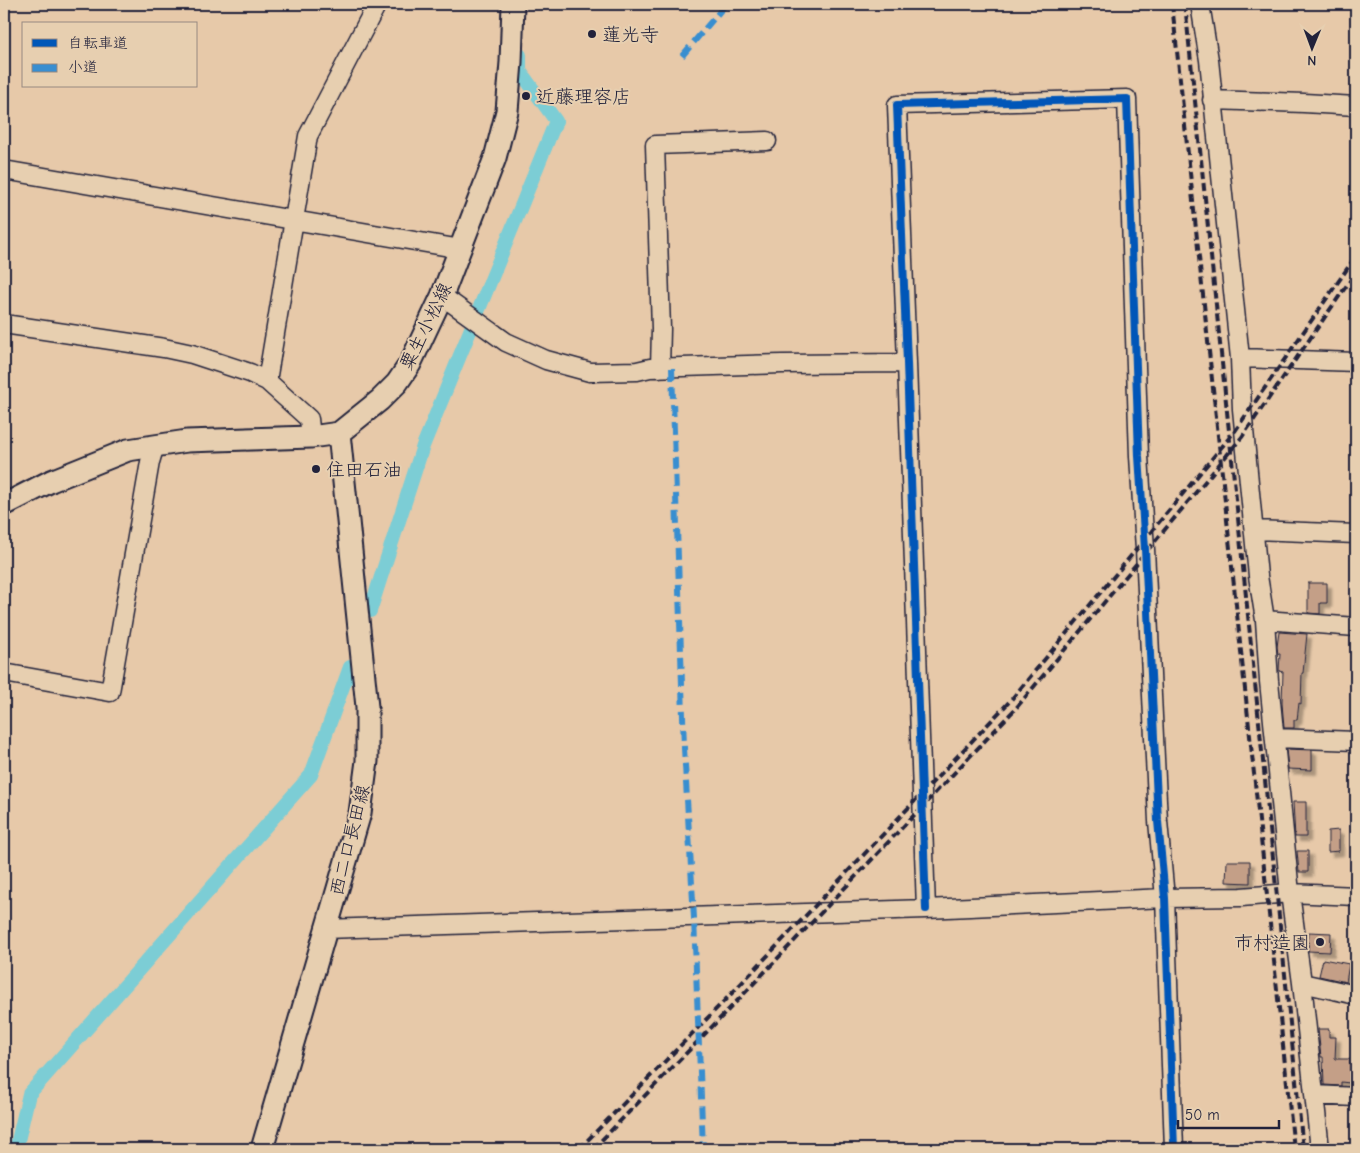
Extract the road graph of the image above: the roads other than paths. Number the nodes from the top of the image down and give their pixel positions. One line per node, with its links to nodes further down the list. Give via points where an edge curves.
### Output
1 (377, 4): 8 (street, via 308,136)
2 (513, 4): 9 (main road, 粟生小松線, via 506,111 495,158)
3 (1200, 4): 4 (street)
4 (1212, 100): 5 (street); 12 (street)
5 (1356, 106)
6 (767, 140): 15 (street, via 655,145)
7 (4, 170): 8 (street)
8 (294, 221): 9 (street); 16 (street)
9 (461, 249): 10 (main road, 粟生小松線)
10 (442, 296): 15 (street, via 506,342 546,360 590,372); 17 (main road, 粟生小松線, via 410,364 397,383)
11 (4, 324): 16 (street, via 183,352)
12 (1240, 358): 13 (street); 21 (street)
13 (1356, 362)
14 (908, 363): 15 (street); 30 (street, via 897,104 1127,99 1139,456); 31 (street)
15 (660, 368)
16 (267, 380): 18 (street, via 309,419)
17 (340, 433): 18 (main road); 32 (main road, 西二口長田線, via 366,707 367,761 360,814)
18 (311, 437): 19 (main road)
19 (155, 444): 20 (main road, via 128,450 87,466); 25 (street, via 110,692)
20 (4, 506)
21 (1254, 530): 22 (street); 23 (street)
22 (1356, 534)
23 (1265, 620): 24 (street); 26 (street)
24 (1356, 627)
25 (4, 673)
26 (1275, 738): 27 (street); 28 (street)
27 (1356, 742)
28 (1290, 893): 29 (street); 30 (street); 33 (street)
29 (1356, 896)
30 (1165, 898): 31 (street); 38 (street)
31 (926, 909): 32 (street)
32 (325, 929): 37 (main road, 西二口長田線)
33 (1302, 983): 34 (street); 35 (street)
34 (1356, 995)
35 (1314, 1095): 36 (street); 39 (street)
36 (1356, 1097)
37 (262, 1149)
38 (1174, 1149)
39 (1320, 1149)

